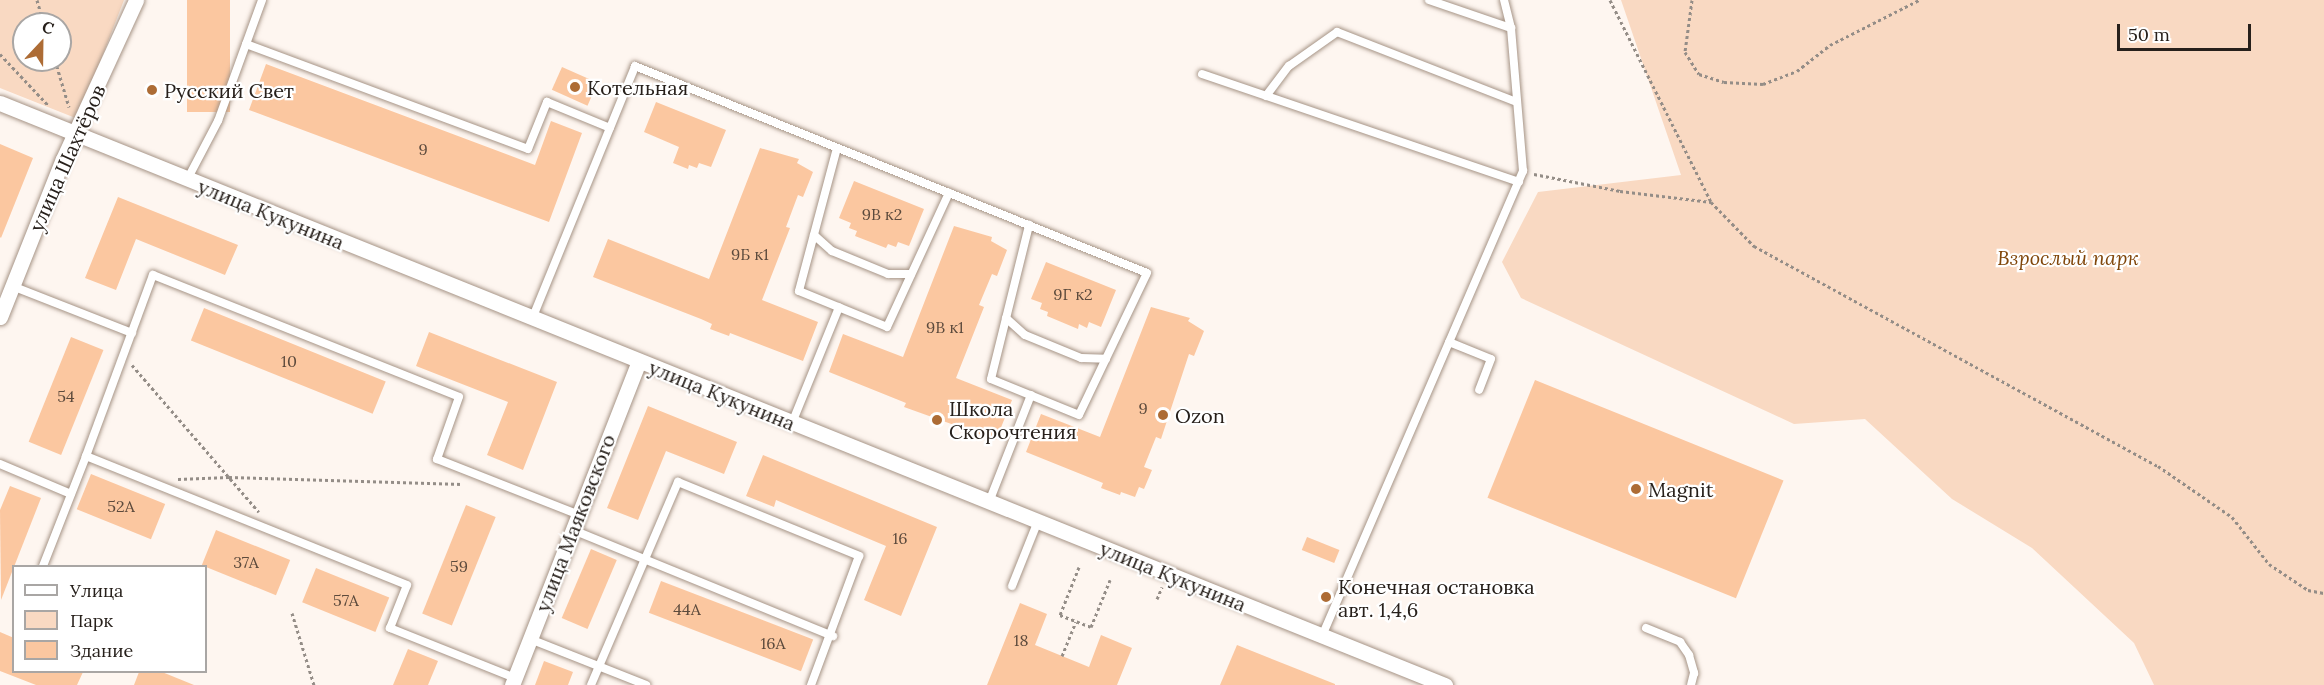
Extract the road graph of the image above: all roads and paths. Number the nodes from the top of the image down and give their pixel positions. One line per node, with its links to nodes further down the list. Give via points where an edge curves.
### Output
1 (136, 0): 18 (street, улица Шахтёров)
2 (262, 0): 9 (lane)
3 (1429, 0): 8 (lane)
4 (1504, 0): 8 (lane)
5 (1610, 0): 24 (path)
6 (1692, 0): 7 (path, via 1685,52 1699,74 1724,82 1763,84 1797,71 1830,45)
7 (1918, 0)
8 (1511, 28): 14 (lane)
9 (246, 44): 17 (lane, via 528,149 547,102); 21 (lane, via 218,122)
10 (0, 54): 16 (path)
11 (58, 72): 18 (path)
12 (1202, 74): 13 (lane)
13 (1266, 96): 14 (lane, via 1288,66 1337,32); 22 (lane)
14 (1517, 102): 20 (lane)
15 (0, 103): 18 (street, улица Кукунина)
16 (54, 110)
17 (610, 128): 19 (lane, via 635,66); 32 (lane)
18 (76, 134): 21 (street, улица Кукунина); 28 (street, улица Шахтёров)
19 (837, 148): 23 (lane); 26 (lane)
20 (1523, 171): 22 (lane); 24 (path, via 1620,191)
21 (187, 180): 32 (street, улица Кукунина)
22 (1519, 182): 34 (lane)
23 (949, 193): 25 (lane); 27 (lane)
24 (1710, 202): 57 (path, via 1754,246 2158,465 2232,517 2269,564 2308,590)
25 (1029, 225): 31 (lane); 36 (lane, via 1147,273)
26 (814, 235): 27 (lane, via 832,251 888,274); 29 (lane, via 799,291)
27 (911, 274): 29 (lane, via 887,327)
28 (12, 286): 30 (street, улица Шахтёров); 33 (lane)
29 (839, 307): 40 (lane)
30 (0, 317)
31 (1006, 318): 36 (lane, via 1025,335 1081,358); 39 (lane, via 991,379)
32 (532, 319): 37 (street, улица Кукунина)
33 (132, 333): 35 (lane); 48 (lane, via 153,275 437,388 459,397 437,459)
34 (1449, 342): 38 (lane, via 1491,359); 62 (lane)
35 (124, 354): 41 (lane); 43 (path)
36 (1106, 359): 39 (lane, via 1079,415)
37 (639, 361): 40 (street, улица Кукунина); 48 (street, улица Маяковского)
38 (1479, 390)
39 (1031, 395): 47 (lane)
40 (792, 423): 47 (street, улица Кукунина)
41 (86, 456): 44 (lane); 46 (lane)
42 (0, 464): 46 (lane)
43 (229, 477): 44 (path); 45 (path); 51 (path)
44 (146, 481): 51 (lane)
45 (467, 484)
46 (71, 494): 53 (lane)
47 (989, 502): 49 (street, улица Кукунина)
48 (579, 515): 50 (street, улица Маяковского)
49 (1038, 521): 56 (lane); 62 (street, улица Кукунина)
50 (573, 530): 52 (lane); 63 (street, улица Маяковского)
51 (278, 534): 66 (lane, via 407,585 390,628)
52 (645, 559): 61 (lane); 61 (lane, via 678,482 859,556); 65 (lane)
53 (44, 565)
54 (1079, 567): 59 (path, via 1060,615)
55 (1110, 580): 59 (path, via 1090,627)
56 (1011, 586)
57 (2324, 593)
58 (292, 613): 67 (path)
59 (1076, 622): 64 (path)
60 (1646, 628): 72 (lane, via 1680,642 1694,673)
61 (833, 636): 70 (lane)
62 (1322, 636): 71 (street, улица Кукунина)
63 (530, 639): 65 (lane); 66 (street, улица Маяковского)
64 (1062, 656)
65 (599, 666): 68 (lane); 69 (lane)
66 (513, 681)
67 (314, 685)
68 (591, 685)
69 (646, 685)
70 (811, 685)
71 (1445, 685)
72 (1691, 685)

